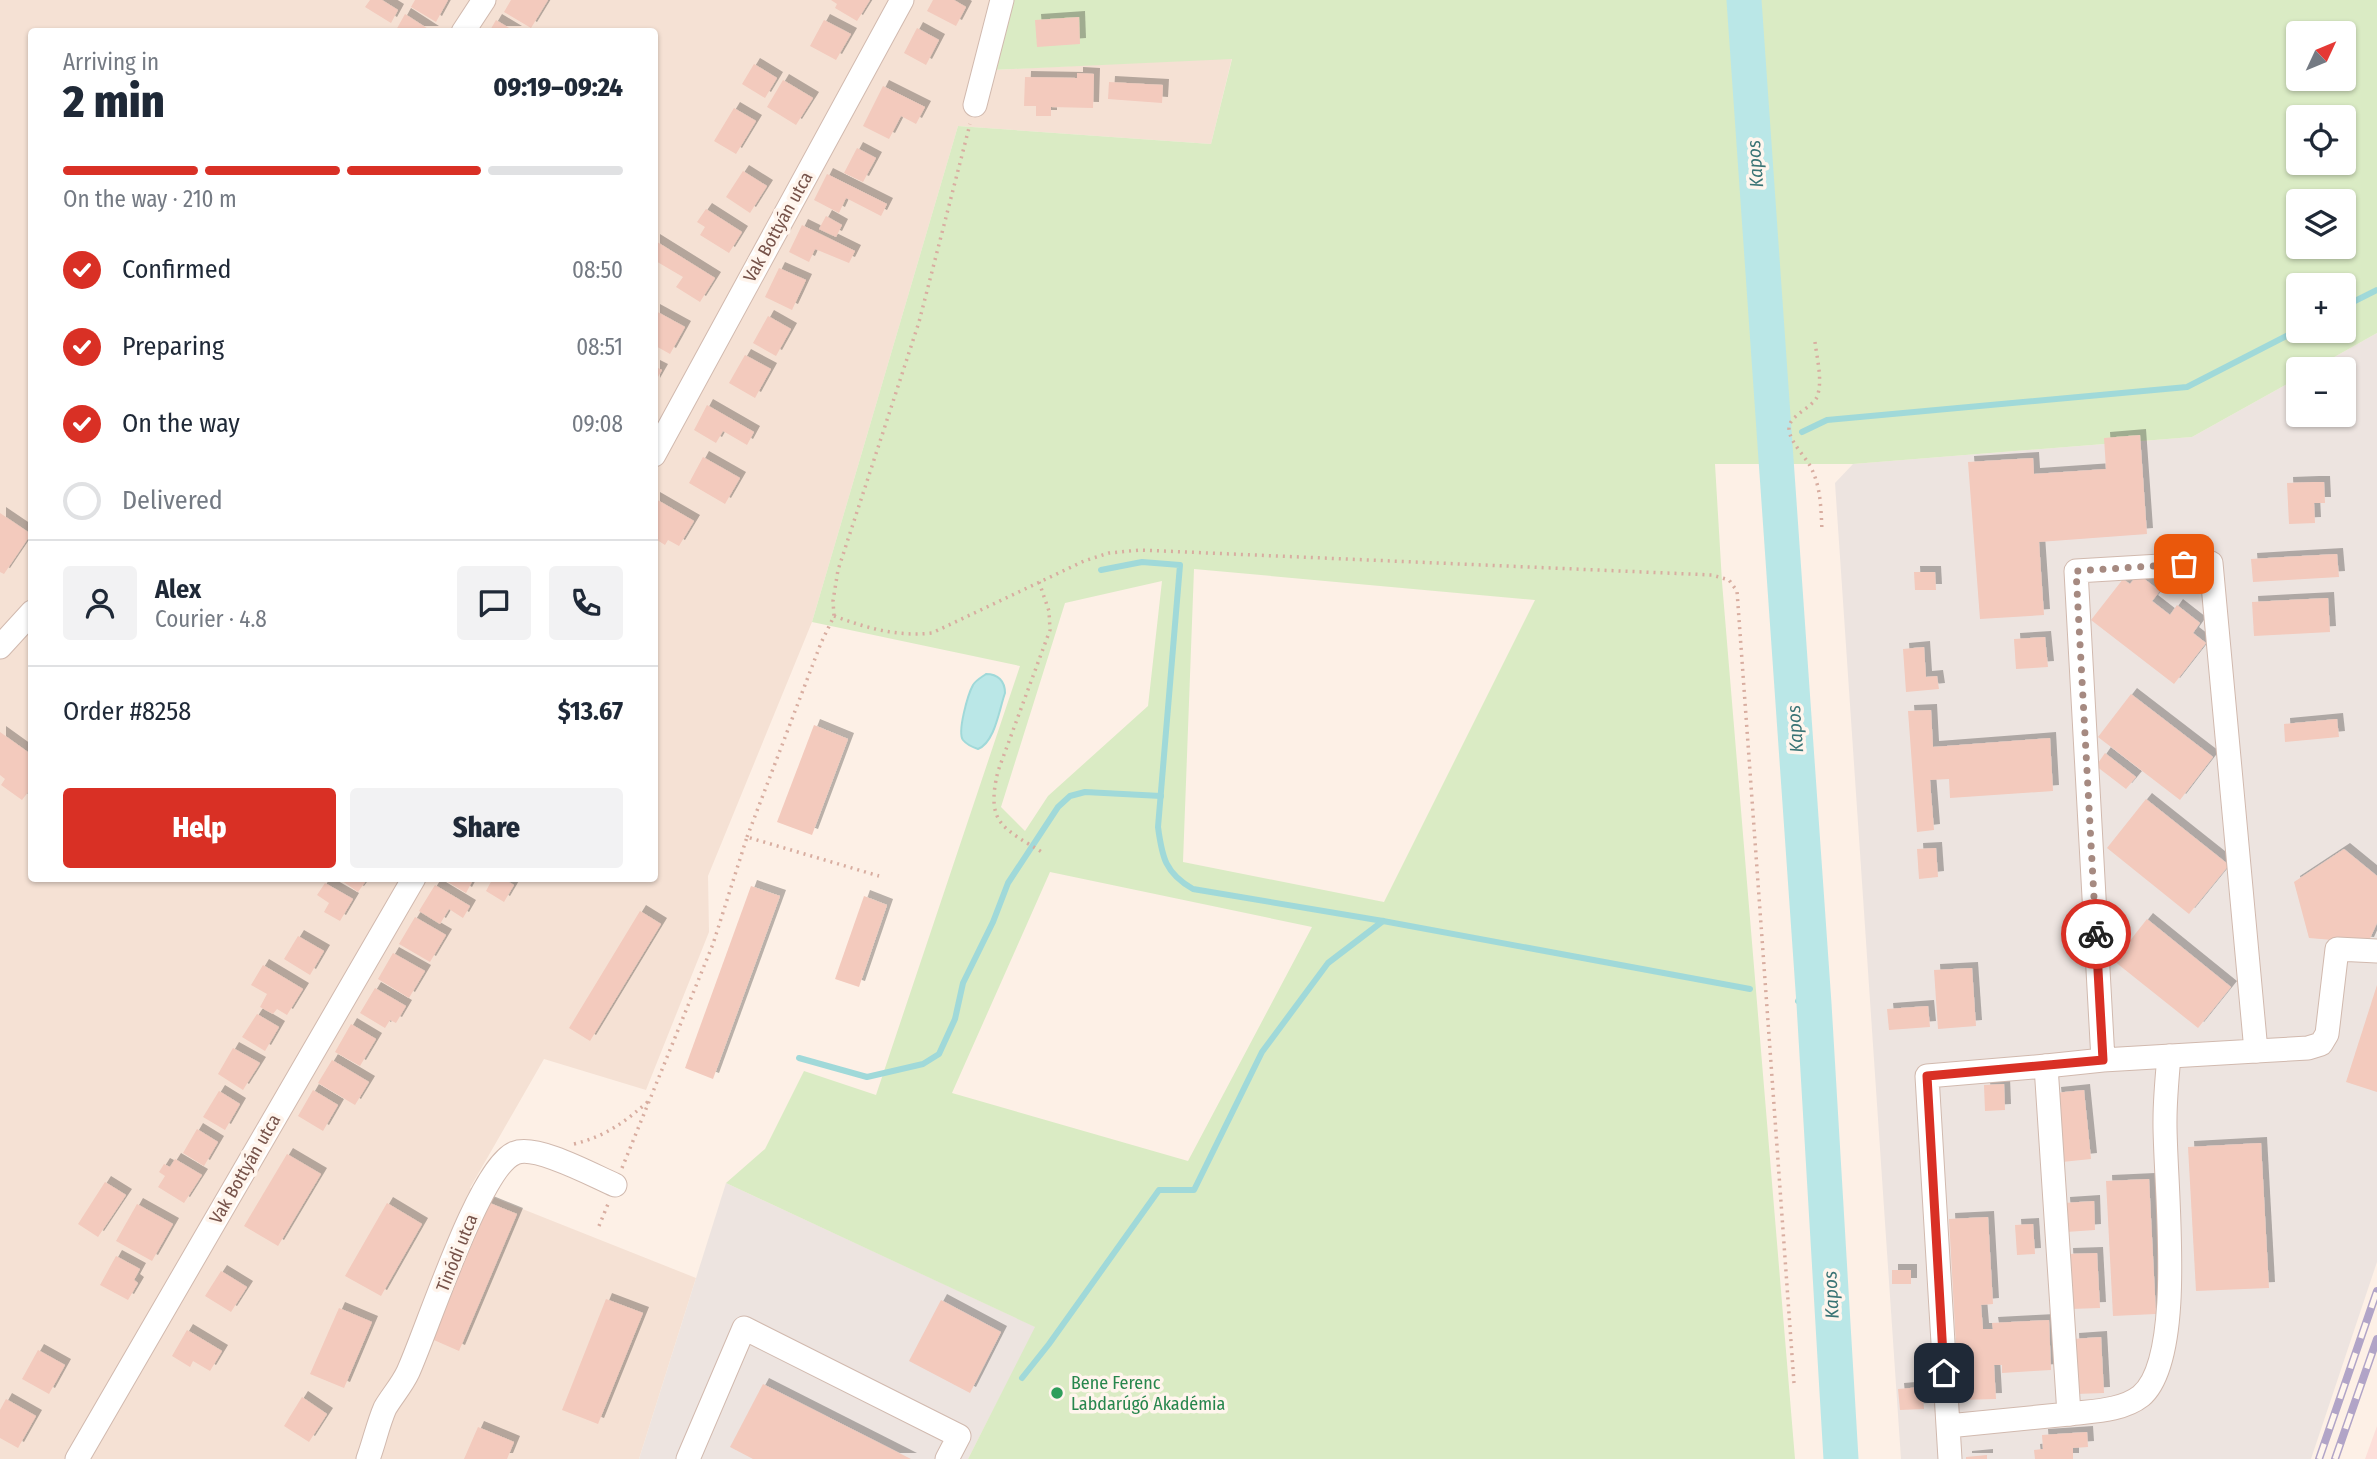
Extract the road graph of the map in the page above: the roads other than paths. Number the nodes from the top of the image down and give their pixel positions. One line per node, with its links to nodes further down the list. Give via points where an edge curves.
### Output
1 (484, 0): 4 (street)
2 (902, 0): 6 (street, Vak Bottyán utca)
3 (1002, 0): 5 (street)
4 (466, 28)
5 (975, 106)
6 (658, 448)
7 (28, 616): 8 (street)
8 (0, 647)
9 (412, 882): 18 (street, Vak Bottyán utca)
10 (2377, 951): 11 (street, via 2337,949 2327,1034 2321,1044)
11 (2256, 1051): 12 (street); 13 (street, via 2211,563 2116,568 2076,571)
12 (2169, 1056): 13 (street); 16 (street, via 2165,1120 2167,1335 2154,1378 2142,1395 2125,1405)
13 (2103, 1060): 14 (street)
14 (2046, 1066): 16 (street); 17 (street, via 1927,1076)
15 (615, 1185): 19 (street, Tinódi utca, via 538,1153 515,1152 504,1161 475,1208 407,1374 385,1409)
16 (2070, 1414): 17 (street)
17 (1948, 1426): 22 (street)
18 (77, 1459)
19 (368, 1459)
20 (688, 1459): 21 (street, via 744,1328 959,1436)
21 (947, 1459)
22 (1950, 1459)

